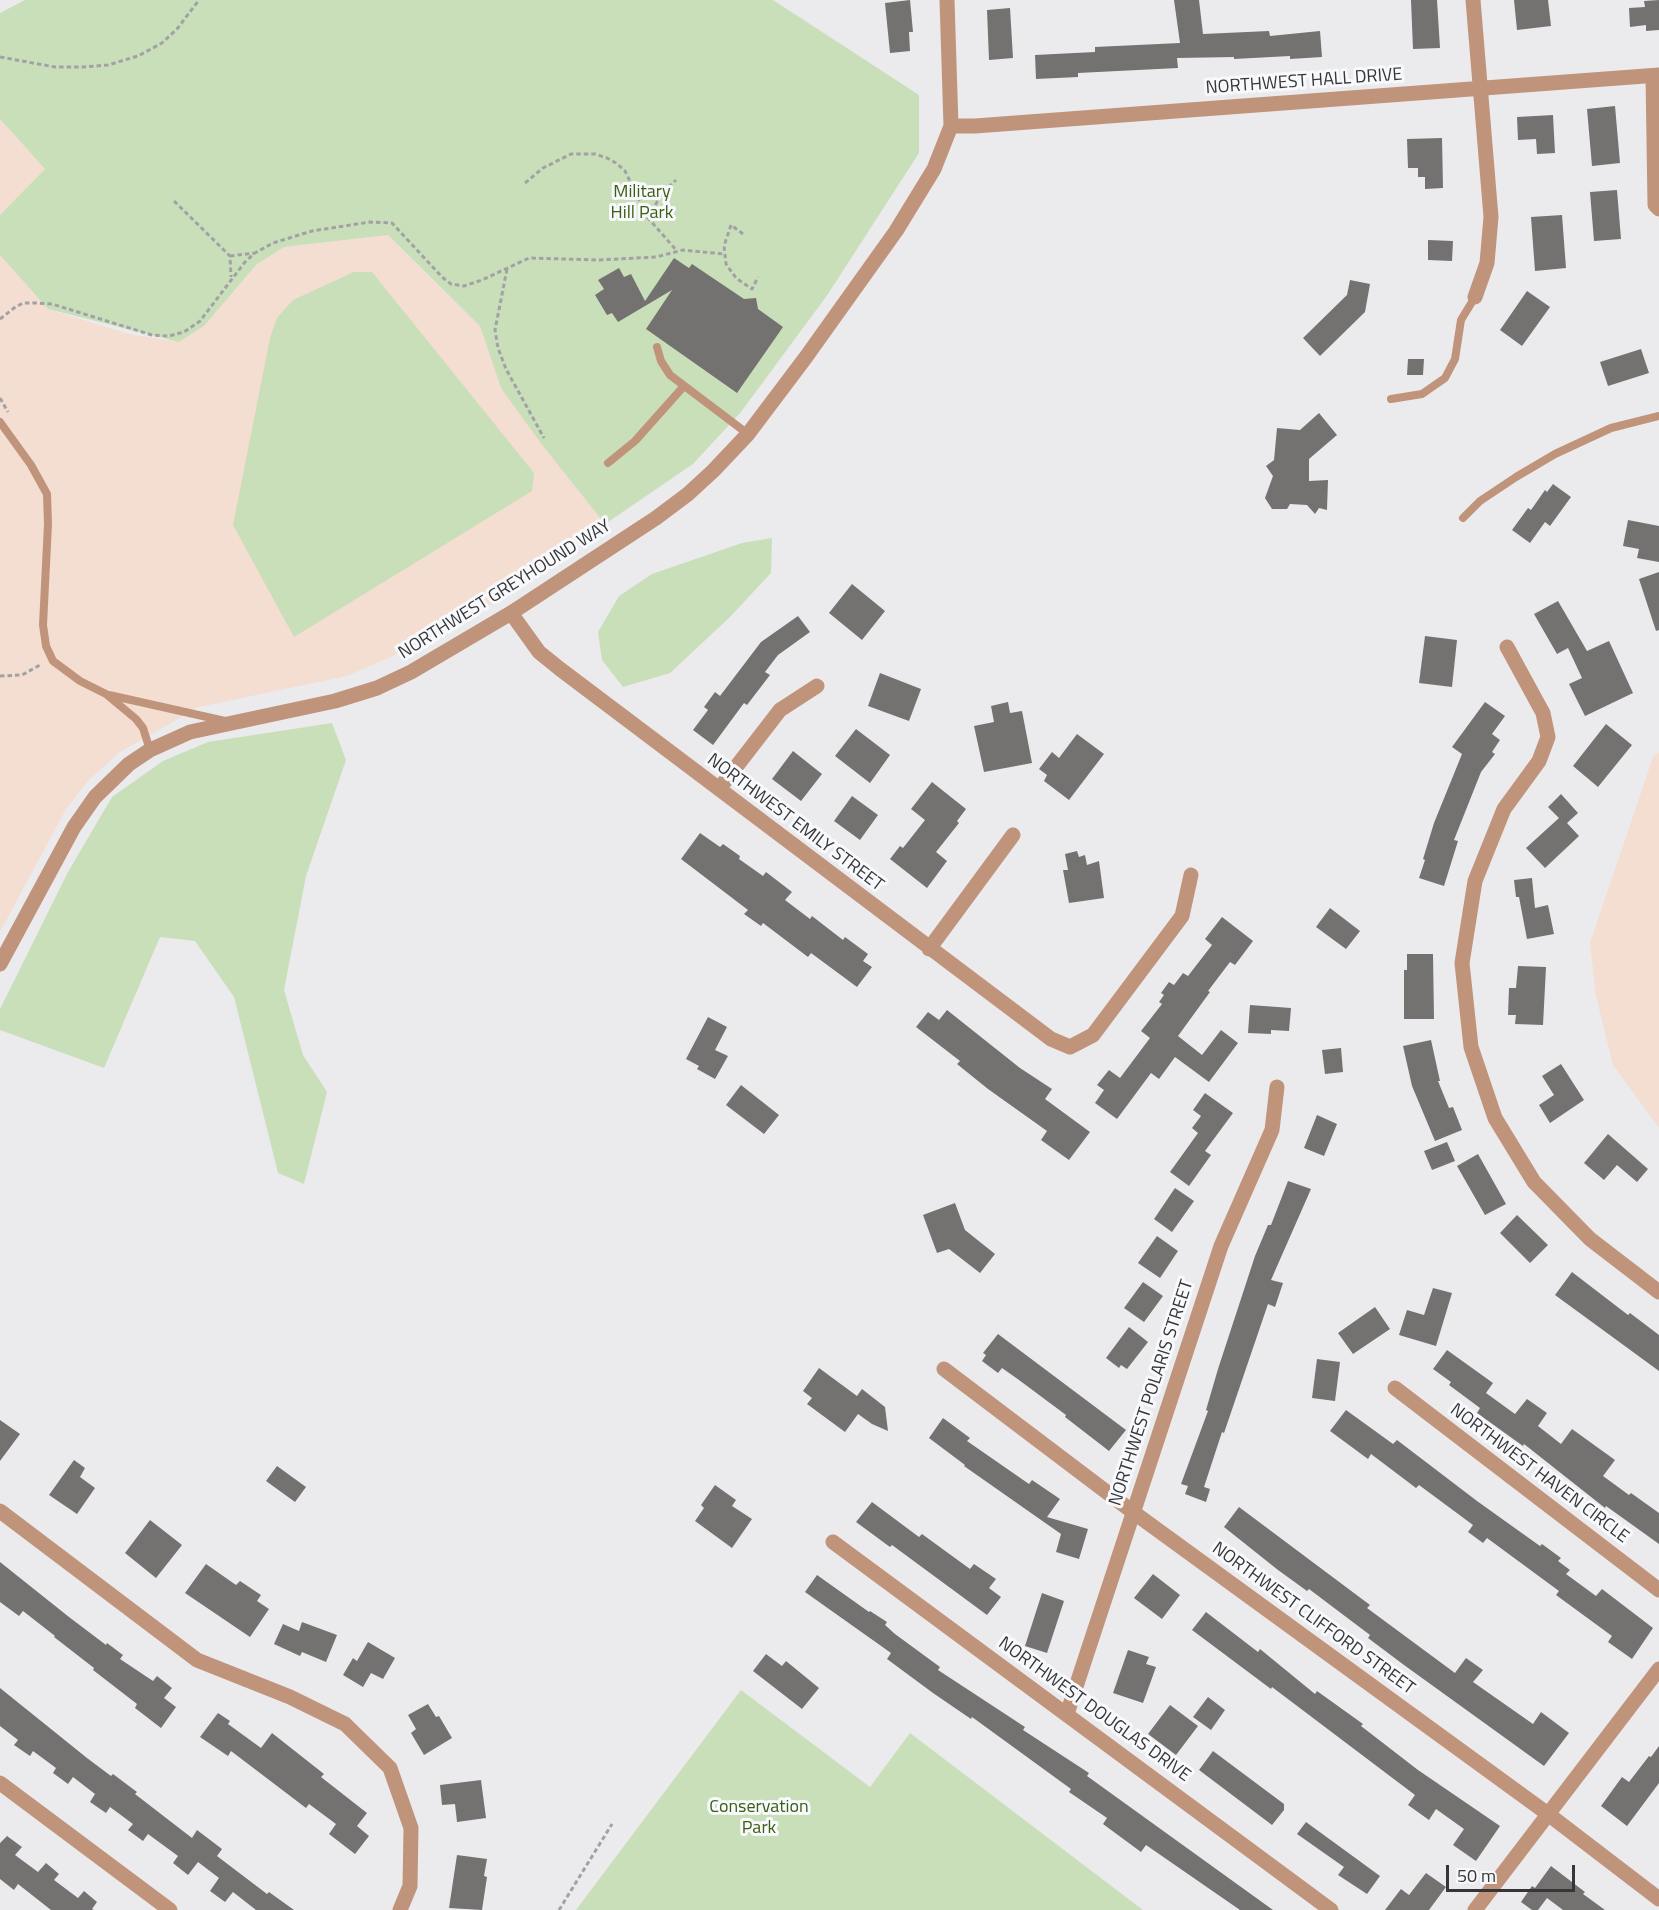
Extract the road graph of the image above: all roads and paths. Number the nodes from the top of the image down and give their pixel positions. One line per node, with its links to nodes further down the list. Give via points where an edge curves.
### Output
1 (199, 0): 4 (path, via 162,43 138,56 83,67 55,67)
2 (947, 0): 7 (street)
3 (1473, 0): 6 (street)
4 (0, 57)
5 (1656, 76): 6 (street, NORTHWEST HALL DRIVE); 11 (street, via 1655,205)
6 (1479, 88): 7 (street, NORTHWEST HALL DRIVE); 21 (street, via 1491,217 1487,263)
7 (951, 126): 28 (street, NORTHWEST GREYHOUND WAY, via 934,169 896,231)
8 (676, 180): 12 (path, via 662,193)
9 (525, 183): 12 (path, via 543,168 571,154 596,154 625,171)
10 (174, 201): 17 (path)
11 (1659, 209)
12 (648, 218): 14 (path)
13 (743, 234): 16 (path, via 731,225 725,237)
14 (677, 251): 16 (path); 18 (path, via 656,257 598,260 529,258)
15 (255, 253): 17 (path); 18 (path, via 312,231 370,222 392,223 451,284 464,286); 20 (path)
16 (724, 254): 19 (path, via 731,272 741,283 752,289)
17 (230, 256): 20 (path)
18 (507, 269): 29 (path, via 495,330 498,348)
19 (758, 277)
20 (232, 279): 22 (path, via 200,321 169,336 152,335 52,304 23,303)
21 (1474, 297): 25 (lane, via 1461,320 1455,359 1445,378 1422,394)
22 (0, 319)
23 (657, 347): 24 (lane, via 670,375)
24 (684, 386): 28 (lane); 30 (lane, via 635,441)
25 (1391, 399)
26 (1659, 416): 31 (lane, via 1611,428 1555,454 1480,501)
27 (0, 422): 34 (lane, via 47,494 43,625)
28 (748, 434): 32 (street, NORTHWEST GREYHOUND WAY, via 688,494)
29 (544, 438)
30 (608, 463)
31 (1463, 518)
32 (511, 613): 38 (street, NORTHWEST GREYHOUND WAY, via 377,688); 40 (street, NORTHWEST EMILY STREET, via 539,652)
33 (1507, 647): 46 (street, via 1543,713 1548,737 1539,760 1504,809 1475,881 1462,963 1471,1047 1495,1118 1534,1182 1590,1239)
34 (53, 661): 35 (path, via 22,675); 37 (lane)
35 (0, 676)
36 (817, 686): 40 (street, via 780,710)
37 (105, 694): 38 (lane); 39 (lane, via 136,719)
38 (234, 723): 39 (street, NORTHWEST GREYHOUND WAY, via 190,732)
39 (150, 750): 44 (street, NORTHWEST GREYHOUND WAY, via 117,774 95,797 74,827)
40 (719, 789): 43 (street, NORTHWEST EMILY STREET)
41 (1013, 835): 43 (street)
42 (1191, 875): 43 (street, NORTHWEST EMILY STREET, via 1182,916 1093,1035 1071,1047 1051,1039)
43 (929, 949)
44 (0, 964)
45 (1277, 1087): 50 (street, NORTHWEST POLARIS STREET, via 1272,1130 1221,1246)
46 (1659, 1292)
47 (944, 1369): 50 (street, NORTHWEST CLIFFORD STREET)
48 (1395, 1388): 52 (street, NORTHWEST HAVEN CIRCLE)
49 (0, 1511): 60 (street, via 197,1660 345,1724 390,1768 411,1828 410,1886)
50 (1133, 1512): 54 (street, NORTHWEST POLARIS STREET); 56 (street, NORTHWEST CLIFFORD STREET)
51 (832, 1542): 54 (street, NORTHWEST DOUGLAS DRIVE)
52 (1659, 1590)
53 (1659, 1668): 56 (street)
54 (1067, 1714): 62 (street, NORTHWEST DOUGLAS DRIVE)
55 (0, 1783): 59 (street)
56 (1548, 1814): 58 (street, NORTHWEST CLIFFORD STREET); 63 (street)
57 (612, 1824): 61 (path)
58 (1659, 1899)
59 (170, 1910)
60 (400, 1910)
61 (559, 1910)
62 (1331, 1910)
63 (1475, 1910)

